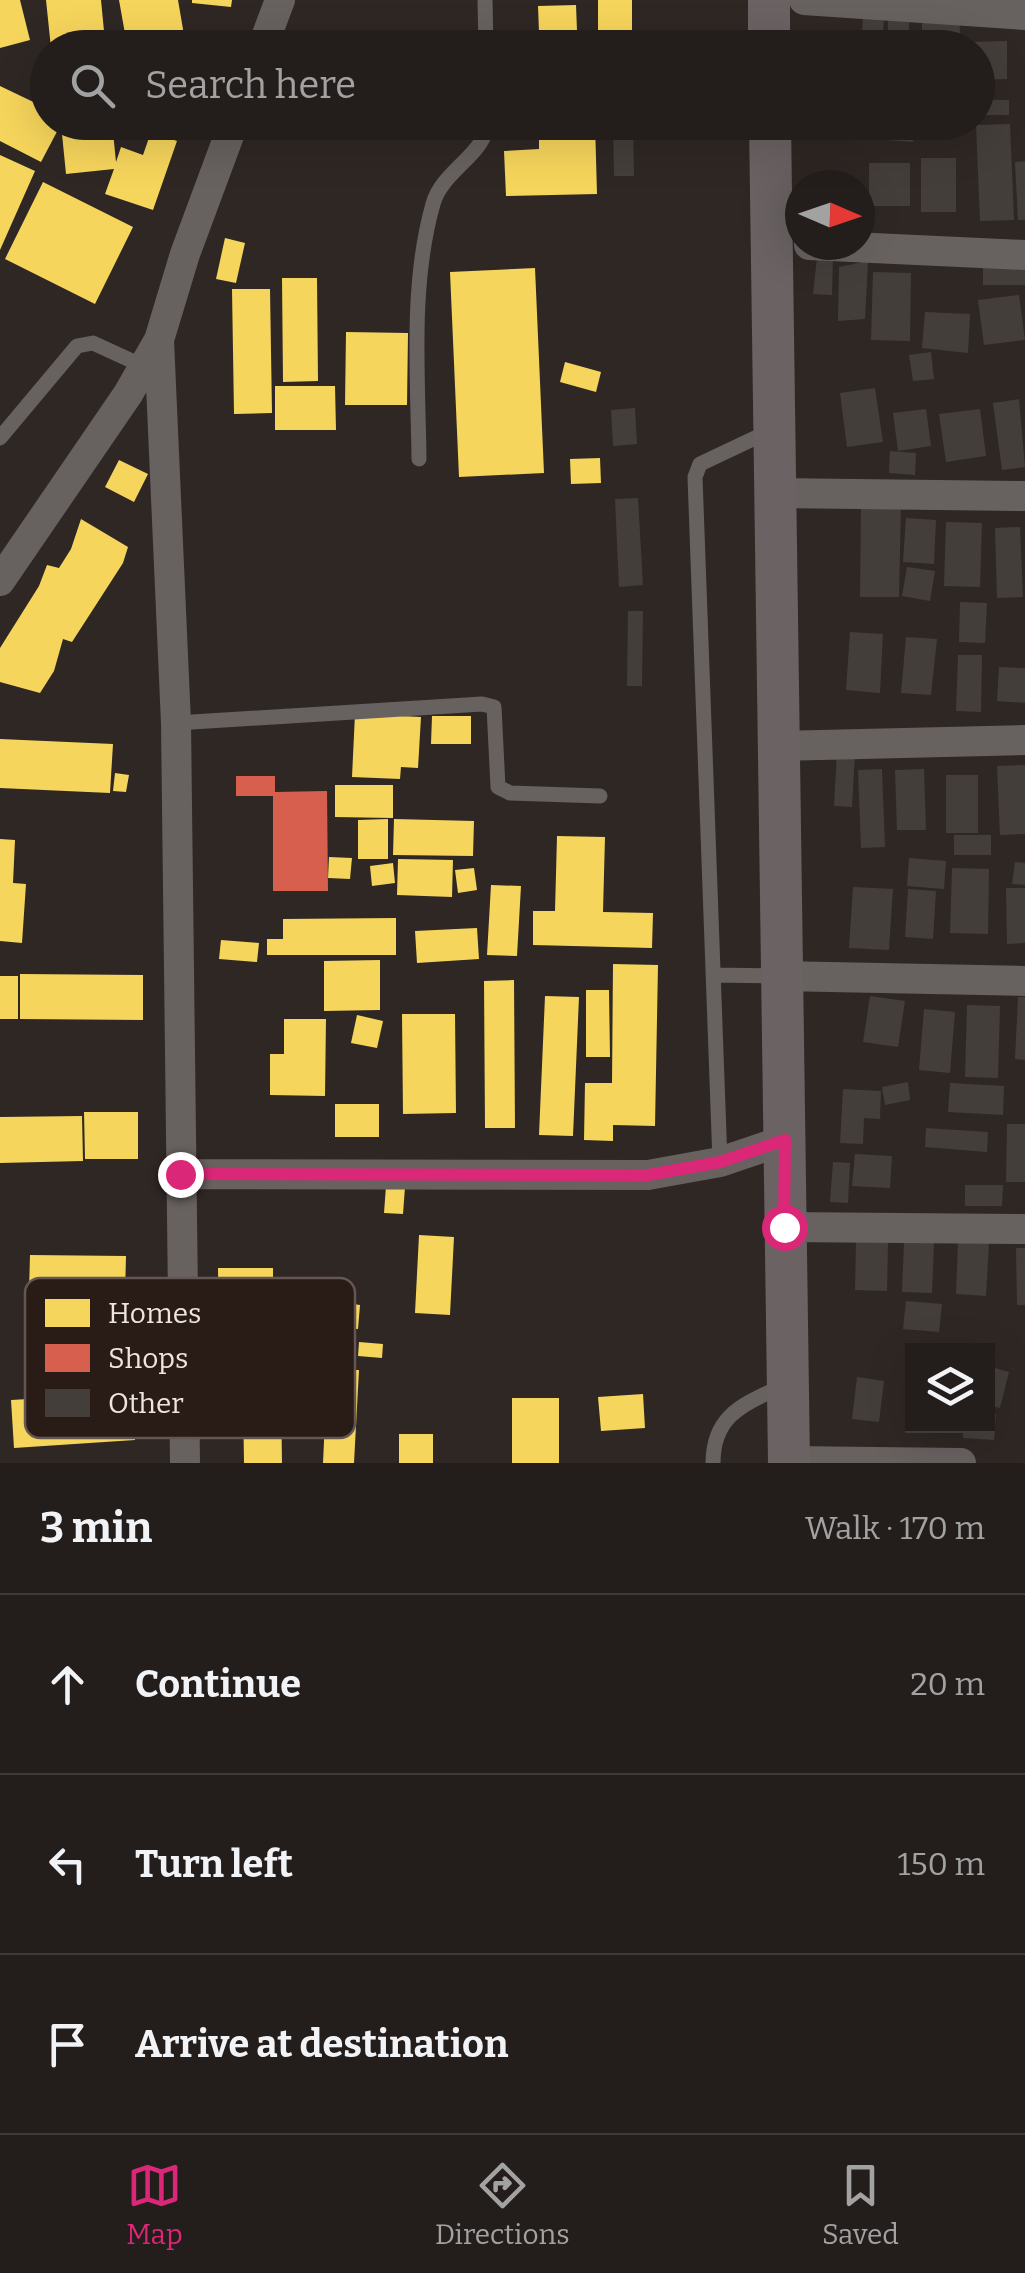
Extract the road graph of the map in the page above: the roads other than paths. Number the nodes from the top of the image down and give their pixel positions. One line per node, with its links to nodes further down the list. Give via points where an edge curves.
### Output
1 (280, 0): 6 (street)
2 (486, 0): 7 (lane)
3 (769, 0): 8 (main road)
4 (804, 0): 5 (street)
5 (1025, 15)
6 (269, 30)
7 (486, 30)
8 (770, 30)
9 (227, 140): 16 (street)
10 (483, 140): 19 (lane, via 434,200 418,314)
11 (773, 140): 12 (main road)
12 (785, 202)
13 (875, 248): 14 (street)
14 (1025, 255)
15 (791, 260): 17 (main road)
16 (151, 353): 18 (lane, via 77,346); 22 (street); 23 (street)
17 (774, 429): 20 (main road); 27 (lane, via 700,464 695,477)
18 (0, 438)
19 (419, 458)
20 (775, 493): 21 (street); 25 (main road)
21 (1025, 496)
22 (0, 581)
23 (176, 723): 26 (lane, via 482,704 494,708 498,787); 32 (street)
24 (1025, 740): 25 (street)
25 (778, 746): 28 (main road)
26 (600, 796)
27 (713, 975): 28 (lane); 31 (lane)
28 (780, 976): 29 (street); 30 (main road)
29 (1025, 981)
30 (785, 1140): 31 (street); 33 (main road)
31 (720, 1162): 32 (street, via 648,1175)
32 (180, 1174): 35 (street)
33 (784, 1227): 34 (street); 36 (main road)
34 (1025, 1228)
35 (182, 1278)
36 (788, 1383): 38 (main road); 40 (lane, via 720,1426)
37 (185, 1438): 39 (street)
38 (789, 1462): 41 (street)
39 (185, 1463)
40 (713, 1463)
41 (961, 1463)

